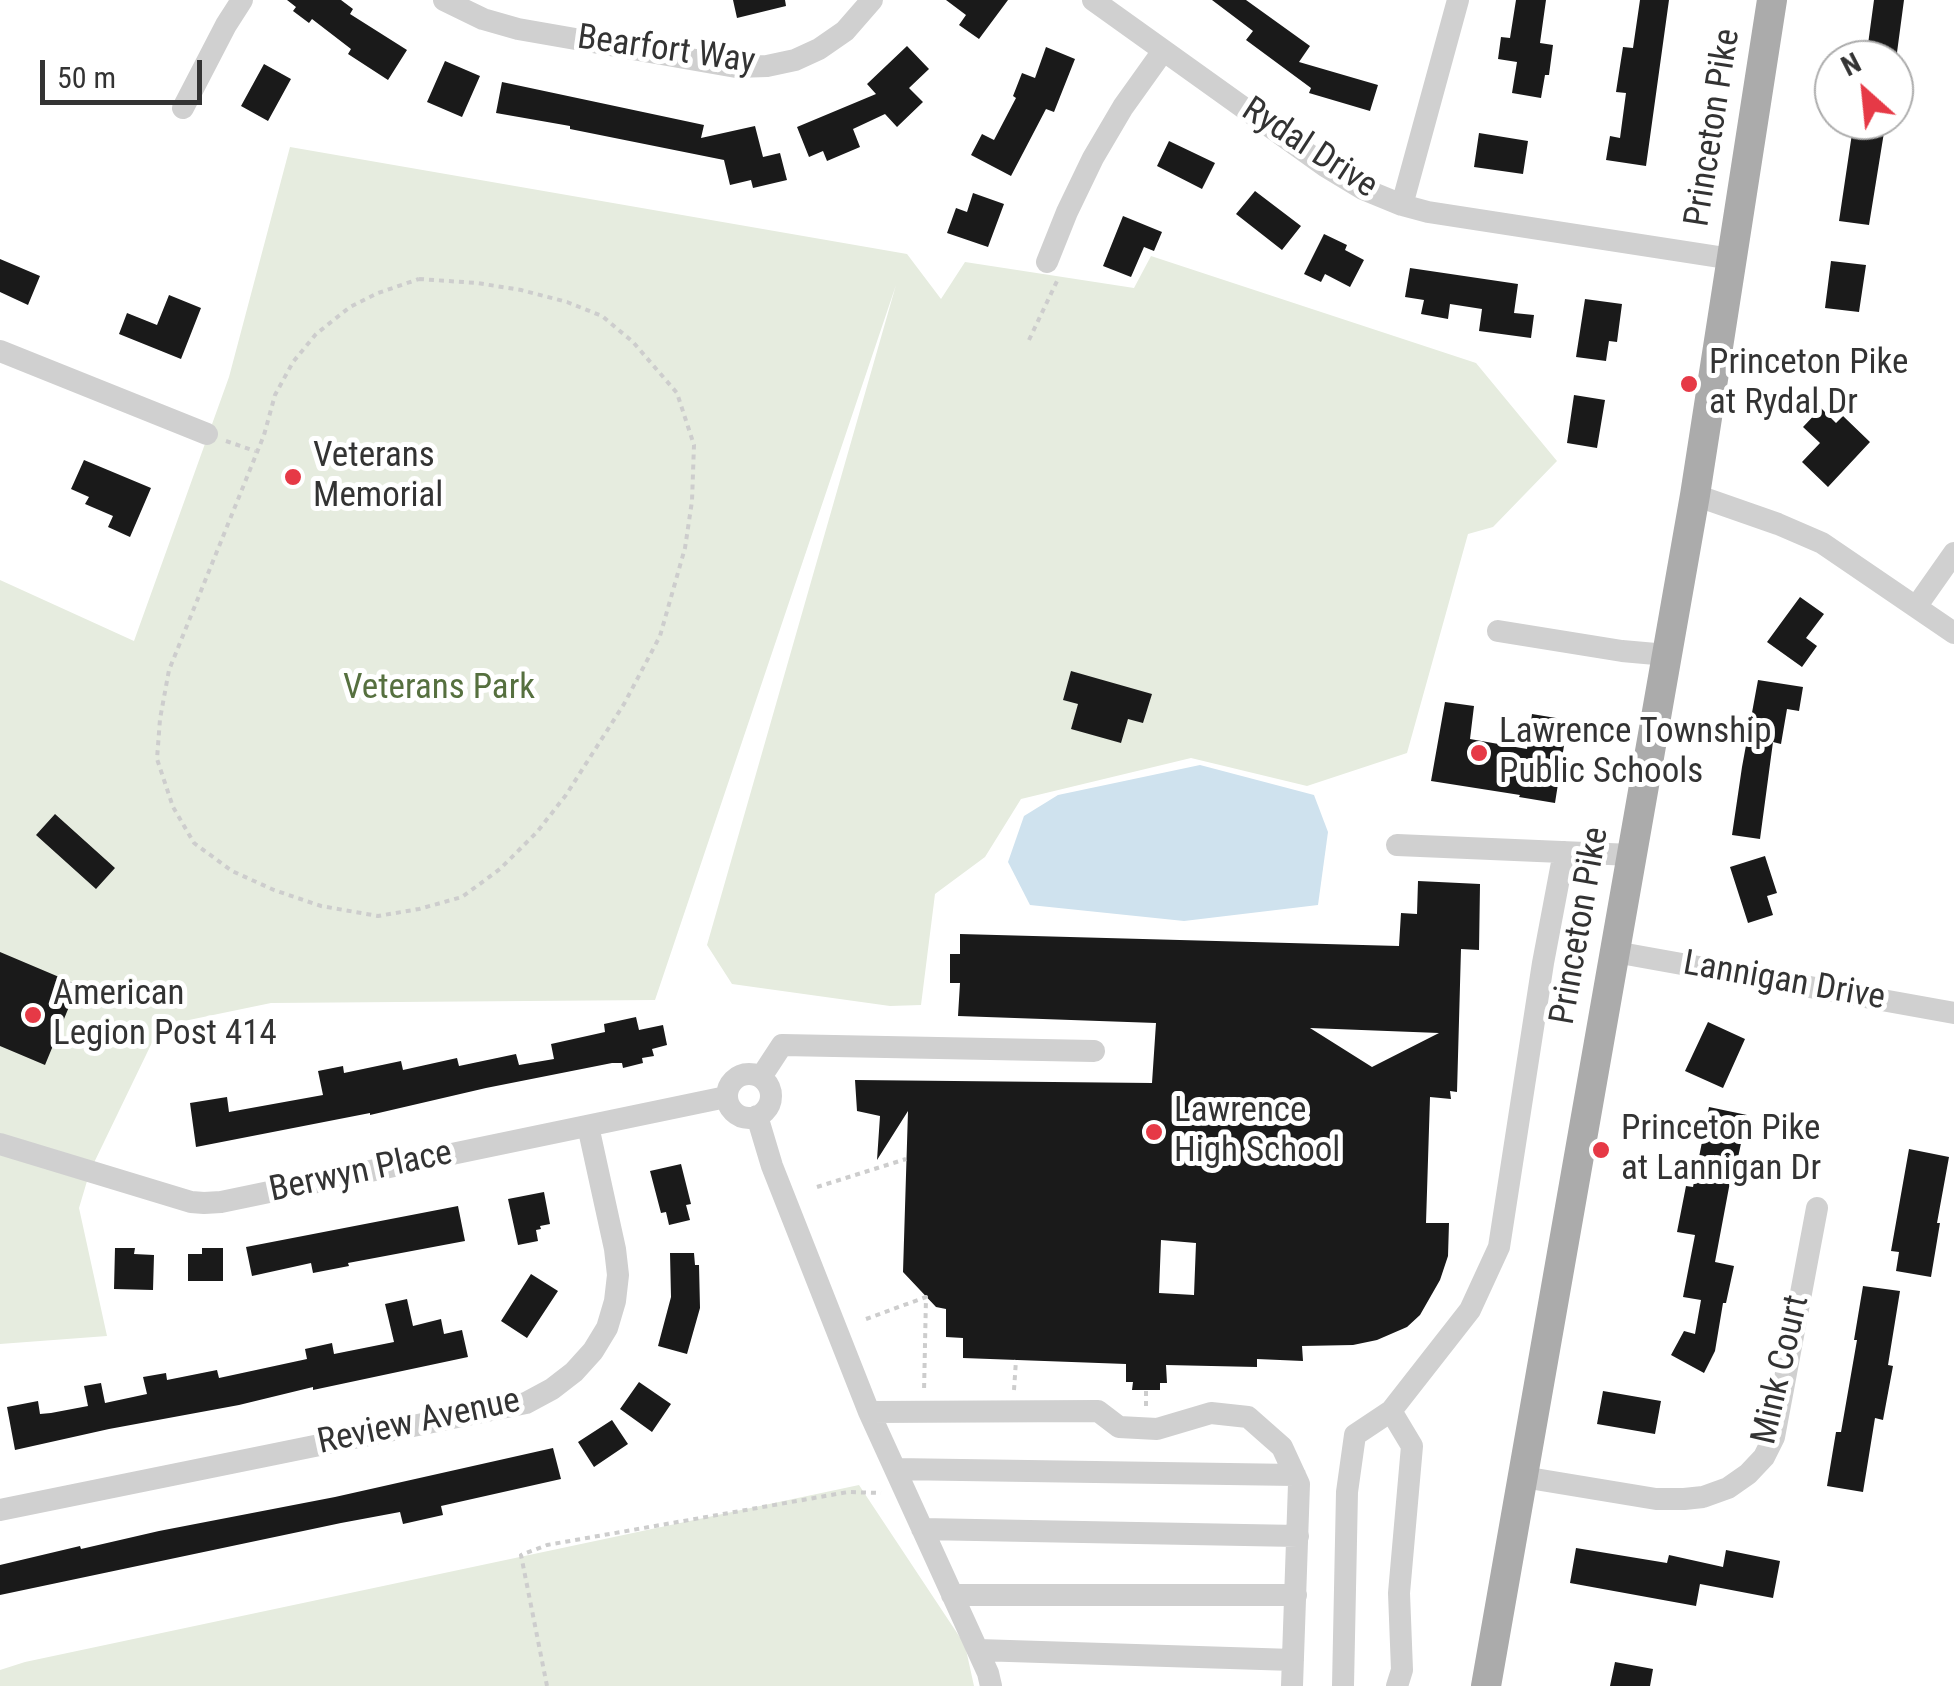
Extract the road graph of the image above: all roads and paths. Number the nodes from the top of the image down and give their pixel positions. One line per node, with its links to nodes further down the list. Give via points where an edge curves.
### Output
1 (242, 0): 8 (street)
2 (444, 0): 3 (street, Bearfort Way, via 518,29 736,67 795,60 819,49)
3 (872, 0)
4 (1093, 0): 7 (street, Rydal Drive)
5 (1458, 0): 9 (street)
6 (1772, 0): 10 (main road, Princeton Pike)
7 (1164, 50): 9 (street, Rydal Drive, via 1324,166); 11 (street, via 1092,158)
8 (183, 108)
9 (1402, 205): 10 (street, Rydal Drive)
10 (1732, 259): 16 (main road, Princeton Pike)
11 (1048, 262): 12 (path, via 1062,270)
12 (1030, 340)
13 (0, 350): 14 (street)
14 (212, 436): 15 (path)
15 (257, 452): 15 (path, via 169,670 158,759 173,806 194,843 232,871 322,906 378,916 462,897 500,870 566,795 660,636 692,501 694,445 676,393 602,316 522,290 419,278 350,308 316,334 276,395)
16 (1695, 495): 18 (street, via 1822,543); 21 (main road, Princeton Pike)
17 (1954, 554): 18 (street)
18 (1916, 607): 20 (street)
19 (1498, 631): 21 (street)
20 (1954, 634)
21 (1667, 655): 24 (main road, Princeton Pike)
22 (1397, 845): 23 (street)
23 (1564, 852): 24 (street); 40 (street, via 1498,1247 1470,1310)
24 (1632, 855): 25 (main road, Princeton Pike)
25 (1615, 952): 26 (street, Lannigan Drive); 44 (main road, Princeton Pike)
26 (1954, 1013)
27 (1094, 1051): 28 (street, via 782,1045)
28 (761, 1077): 29 (street, via 740,1074); 30 (street, via 771,1094)
29 (726, 1097): 30 (street, via 737,1115); 31 (street, Berwyn Place)
30 (758, 1116): 41 (street)
31 (588, 1126): 32 (street, Berwyn Place, via 204,1204); 46 (street, Review Avenue, via 615,1249 616,1301 593,1351 552,1388 526,1403)
32 (0, 1144)
33 (906, 1159): 34 (path)
34 (818, 1187)
35 (1816, 1208): 44 (street, Mink Court, via 1774,1437 1748,1474 1728,1488 1684,1499)
36 (866, 1320): 38 (path, via 926,1297)
37 (1016, 1360): 39 (path)
38 (924, 1392)
39 (1014, 1395)
40 (1391, 1411): 56 (street, via 1356,1436 1347,1492); 57 (street, via 1412,1446)
41 (869, 1412): 42 (street); 43 (street, via 1098,1411 1119,1427 1157,1429 1211,1413 1248,1417 1282,1447)
42 (895, 1469): 43 (street); 47 (street)
43 (1295, 1474): 48 (street)
44 (1523, 1476): 58 (main road, Princeton Pike)
45 (886, 1494): 53 (path, via 848,1492 547,1544 521,1555)
46 (0, 1510)
47 (922, 1529): 48 (street); 49 (street)
48 (1298, 1536): 50 (street)
49 (952, 1595): 50 (street); 51 (street)
50 (1296, 1595): 52 (street)
51 (978, 1650): 52 (street); 54 (street)
52 (1293, 1660): 55 (street)
53 (547, 1686)
54 (991, 1686)
55 (1292, 1686)
56 (1343, 1686)
57 (1397, 1686)
58 (1486, 1686)

